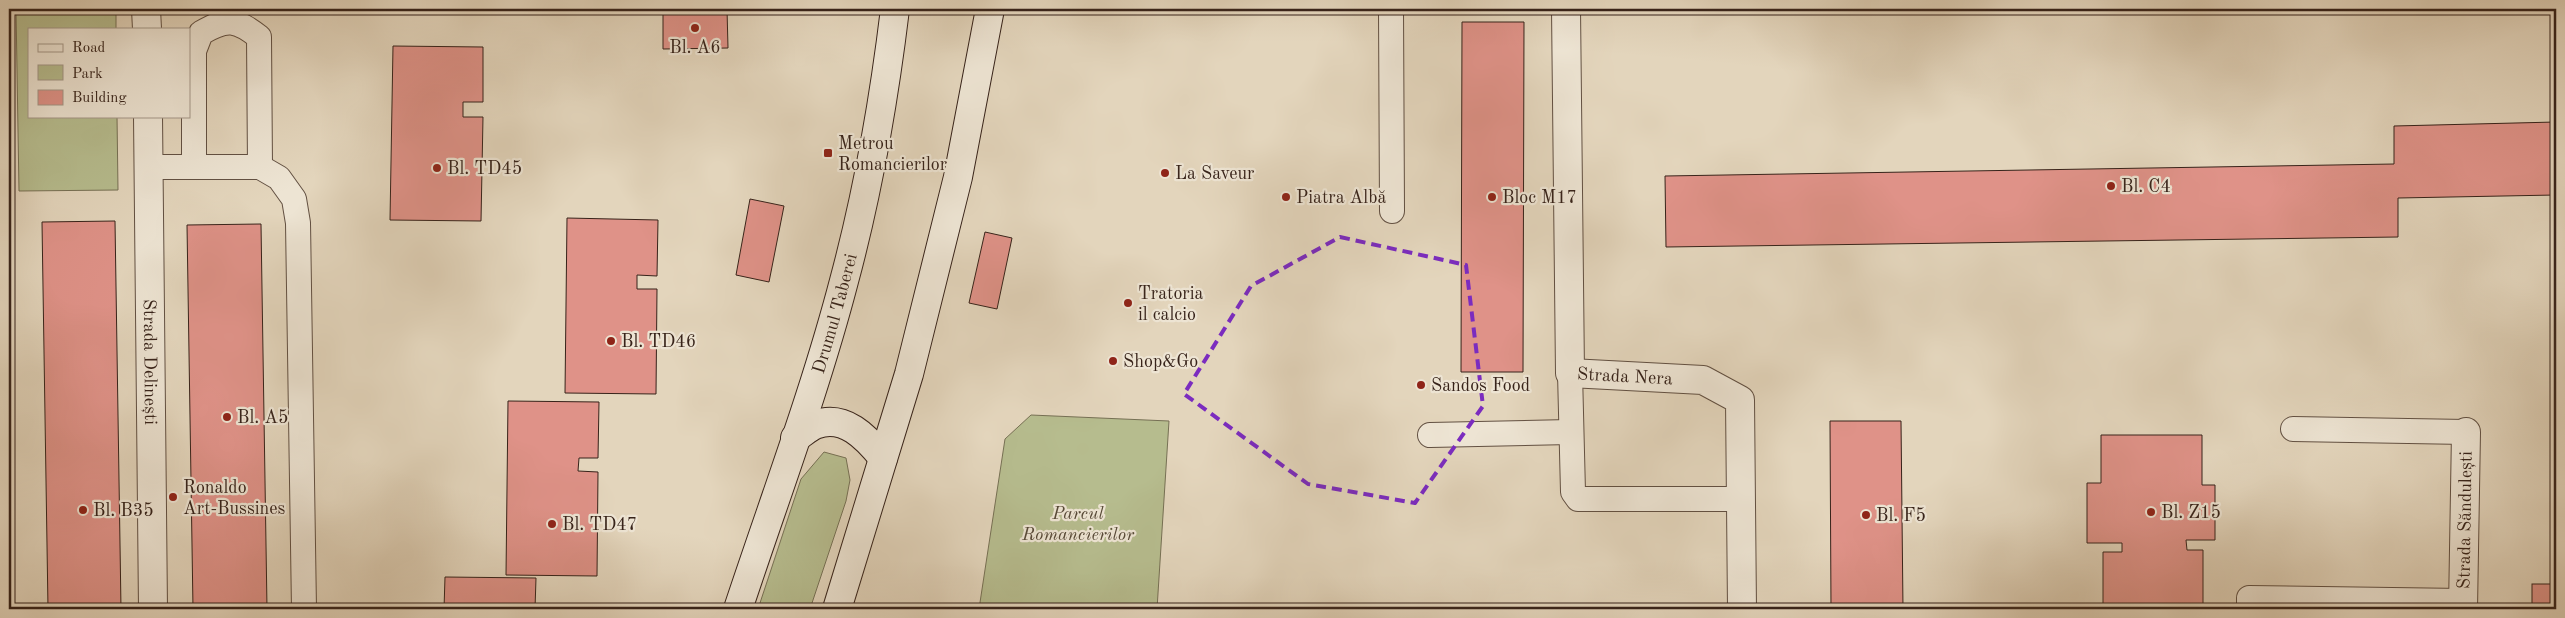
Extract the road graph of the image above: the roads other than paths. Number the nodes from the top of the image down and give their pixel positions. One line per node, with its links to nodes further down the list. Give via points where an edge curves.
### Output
1 (146, 9): 6 (street)
2 (895, 9): 17 (street, Drumul Taberei, via 858,226 828,339)
3 (990, 9): 18 (street, via 958,177 909,374)
4 (1391, 9): 11 (lane)
5 (1566, 9): 12 (street, Strada Nera)
6 (147, 28)
7 (148, 118): 8 (street, Strada Delinești)
8 (148, 167): 9 (lane); 21 (street, Strada Delinești)
9 (194, 167): 10 (lane); 10 (lane, via 194,51 201,33 219,23 242,24 259,38)
10 (260, 167): 22 (lane, via 279,178 294,199 298,223)
11 (1392, 212)
12 (1570, 373): 14 (lane); 19 (street, Strada Nera, via 1703,380 1740,400)
13 (2292, 429): 15 (lane)
14 (1570, 432): 16 (lane); 19 (lane, via 1573,492 1578,499)
15 (2466, 432): 20 (street, Strada Săndulești)
16 (1430, 435)
17 (796, 438): 18 (street, via 815,425 833,423 856,429); 23 (street, Drumul Taberei)
18 (883, 458): 24 (street)
19 (1741, 499): 25 (street, Strada Nera)
20 (2463, 605): 26 (lane, via 2249,598)
21 (153, 609)
22 (304, 609)
23 (738, 609)
24 (837, 609)
25 (1742, 609)
26 (2248, 609)

